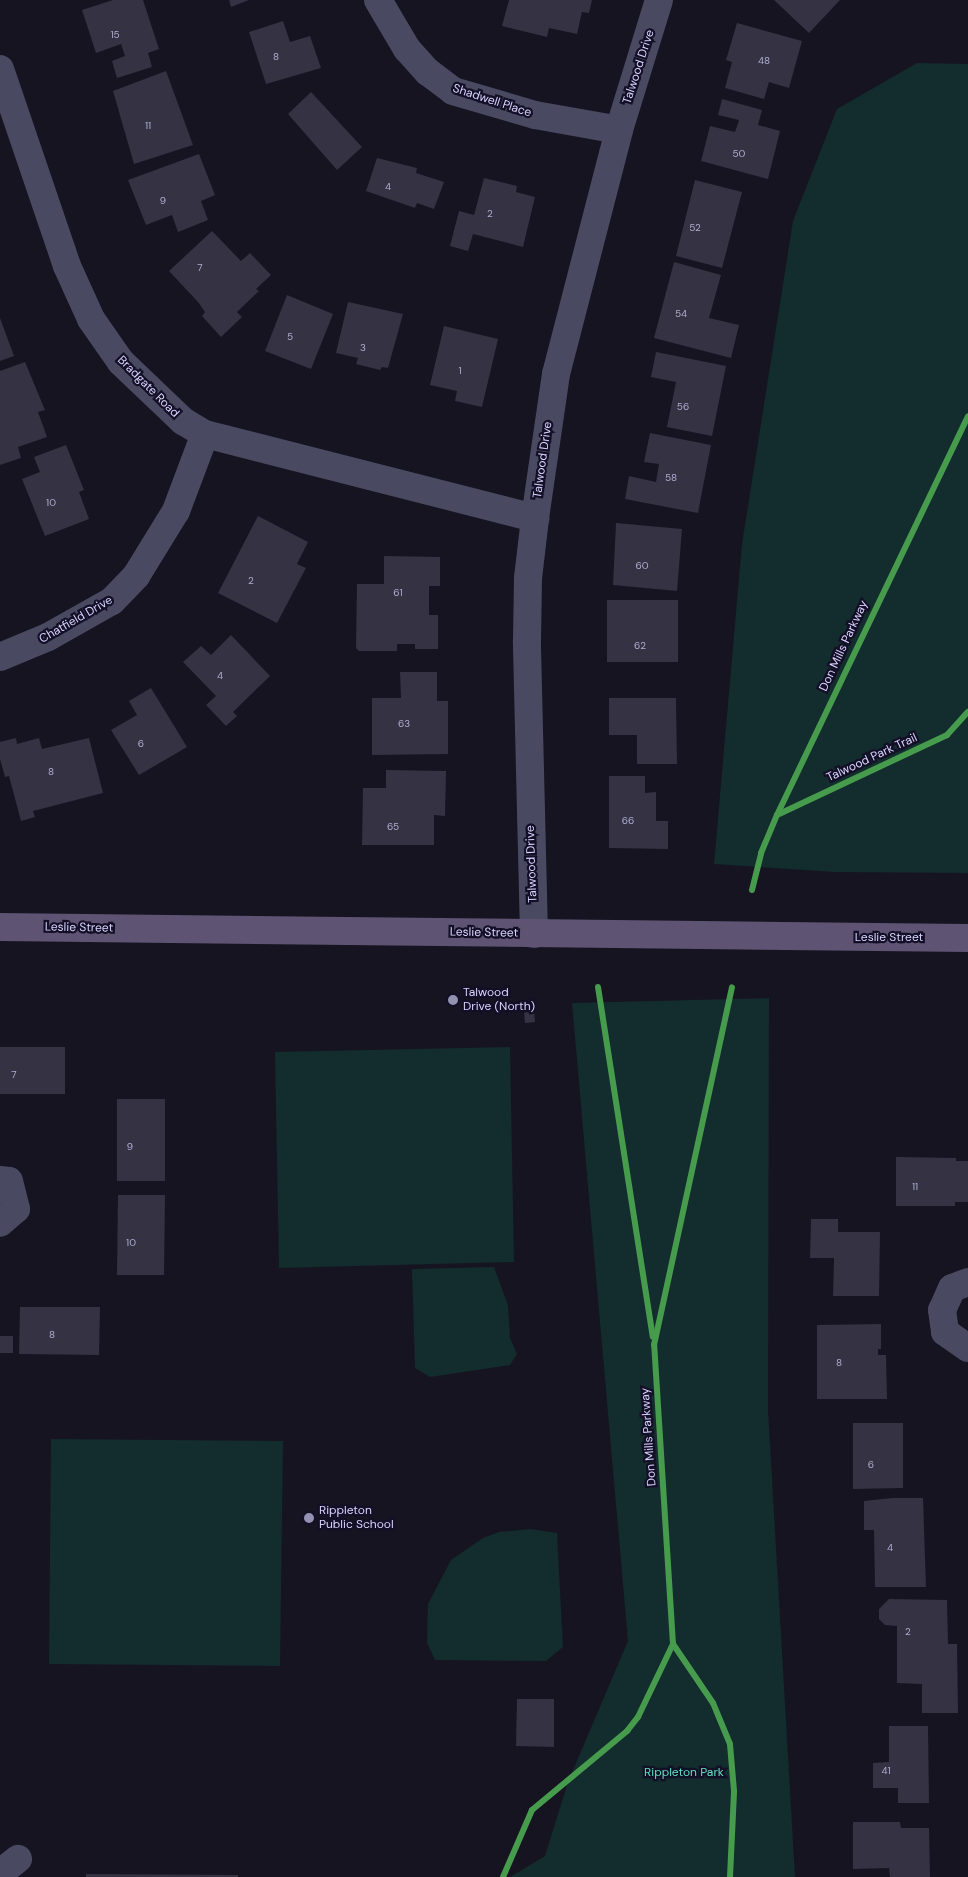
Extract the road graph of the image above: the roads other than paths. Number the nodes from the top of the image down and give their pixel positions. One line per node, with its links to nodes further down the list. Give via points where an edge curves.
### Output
1 (378, 0): 4 (street, Shadwell Place, via 407,49 428,72 453,91 535,115)
2 (659, 0): 4 (street, Talwood Drive)
3 (0, 69): 5 (street, Bradgate Road, via 67,266 91,318 122,362 150,392 183,421)
4 (619, 130): 6 (street, Talwood Drive, via 556,374)
5 (205, 434): 6 (street, Bradgate Road); 7 (street, Chatfield Drive, via 176,511 136,576 112,601 48,637)
6 (535, 518): 9 (street, Talwood Drive, via 528,578 527,641)
7 (0, 657)
8 (0, 927): 9 (main road, Leslie Street)
9 (534, 934): 10 (main road, Leslie Street)
10 (968, 938)
11 (0, 1180): 12 (street, via 9,1181 16,1209)
12 (0, 1223)
13 (968, 1282): 14 (street, via 952,1288 942,1310 945,1332)
14 (968, 1348)

